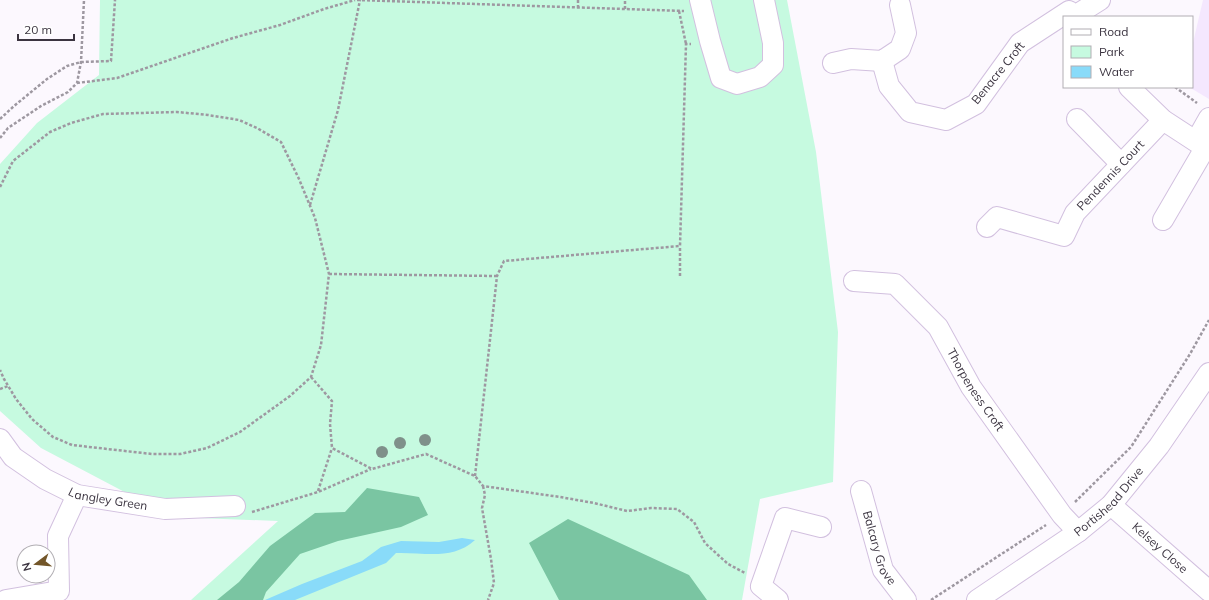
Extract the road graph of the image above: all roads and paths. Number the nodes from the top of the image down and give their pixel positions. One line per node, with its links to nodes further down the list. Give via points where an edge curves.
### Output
1 (84, 0): 18 (path)
2 (115, 0): 18 (path, via 112,61)
3 (356, 0): 4 (path); 20 (path, via 233,38 117,78)
4 (360, 0): 11 (path); 31 (path, via 338,110)
5 (578, 0): 11 (path)
6 (625, 0): 12 (path)
7 (764, 0): 15 (street, via 773,43 773,65 760,77 738,84 721,78)
8 (1100, 0): 14 (street, Benacre Croft)
9 (900, 5): 17 (street, via 906,33 900,49)
10 (701, 6): 13 (path); 15 (street)
11 (578, 8): 12 (path)
12 (625, 9): 13 (path)
13 (679, 11): 16 (path)
14 (1069, 11): 17 (street, Benacre Croft, via 1020,43 976,104 946,120 910,112 889,86)
15 (710, 41): 16 (path)
16 (686, 44): 34 (path)
17 (882, 61): 19 (street, via 851,59)
18 (81, 62): 20 (path); 24 (path, via 67,66 47,79)
19 (833, 63)
20 (77, 83): 27 (path, via 68,92 8,128)
21 (1130, 88): 26 (street)
22 (1176, 88): 23 (path)
23 (1203, 111): 28 (street)
24 (0, 119)
25 (1077, 119): 29 (street)
26 (1163, 120): 28 (street); 29 (street, Pendennis Court)
27 (0, 138)
28 (1203, 146): 32 (street)
29 (1121, 164): 33 (street, Pendennis Court, via 1075,213 1064,236 997,217)
30 (0, 186): 31 (path, via 13,161 50,132 71,123 103,114 177,112 239,120 281,142)
31 (310, 205): 35 (path)
32 (1163, 220)
33 (987, 227)
34 (680, 246): 36 (path, via 504,261); 37 (path)
35 (329, 274): 36 (path); 42 (path, via 321,345)
36 (497, 276): 47 (path)
37 (680, 276)
38 (854, 282): 54 (street, Thorpeness Croft, via 895,284 938,327 971,387)
39 (1209, 320): 54 (path, via 1131,447)
40 (0, 370): 43 (path)
41 (1209, 373): 52 (street, Portishead Drive, via 1159,446)
42 (311, 377): 43 (path, via 290,396 240,432 207,448 180,454 152,454 72,445 53,437 32,419); 46 (path, via 332,401)
43 (8, 386): 44 (path)
44 (0, 389)
45 (0, 439): 51 (street, Langley Green, via 13,457 45,479)
46 (332, 448): 47 (path, via 372,469 426,454); 50 (path)
47 (475, 476): 48 (path)
48 (483, 486): 57 (path, via 573,499 627,511 651,508 677,509 694,522 705,543 728,564); 61 (path, via 485,495 482,508 494,583)
49 (861, 490): 63 (street, Balcary Grove, via 883,570)
50 (318, 492)
51 (77, 495): 53 (street, Langley Green, via 165,509); 59 (street, via 58,536)
52 (1111, 505): 56 (street, Portishead Drive); 58 (street, Kelsey Close)
53 (235, 506)
54 (1062, 515): 56 (street, Thorpeness Croft); 64 (path)
55 (821, 527): 57 (street, via 786,518)
56 (1078, 532): 65 (street, Portishead Drive)
57 (761, 586): 62 (street)
58 (1209, 591)
59 (61, 595): 60 (street)
60 (6, 600)
61 (488, 600)
62 (778, 600)
63 (906, 600)
64 (931, 600)
65 (977, 600)

